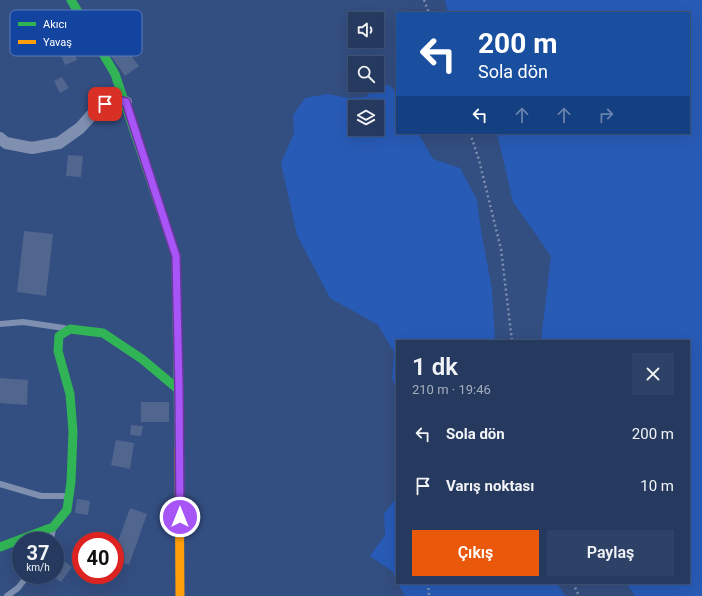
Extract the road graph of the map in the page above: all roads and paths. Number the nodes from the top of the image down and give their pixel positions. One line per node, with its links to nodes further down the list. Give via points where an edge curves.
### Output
1 (71, 0): 3 (street)
2 (424, 0): 4 (path)
3 (77, 10)
4 (428, 12)
5 (104, 56): 6 (street)
6 (126, 102): 8 (street, via 112,99 97,109 80,128 59,144 32,148 6,143); 12 (street, via 176,256)
7 (470, 134): 11 (path, via 501,248)
8 (0, 138)
9 (0, 324): 10 (lane, via 23,322)
10 (70, 329): 12 (street, via 103,333 142,359); 14 (street, via 59,336 58,351 70,394 73,432)
11 (512, 340)
12 (179, 390): 22 (street)
13 (0, 484): 14 (lane, via 41,496)
14 (69, 496): 15 (street, via 67,510)
15 (53, 527): 16 (lane); 17 (street)
16 (52, 532)
17 (0, 547)
18 (21, 584): 21 (lane)
19 (428, 584): 23 (path)
20 (573, 584): 24 (path)
21 (7, 596)
22 (180, 596)
23 (428, 596)
24 (579, 596)

